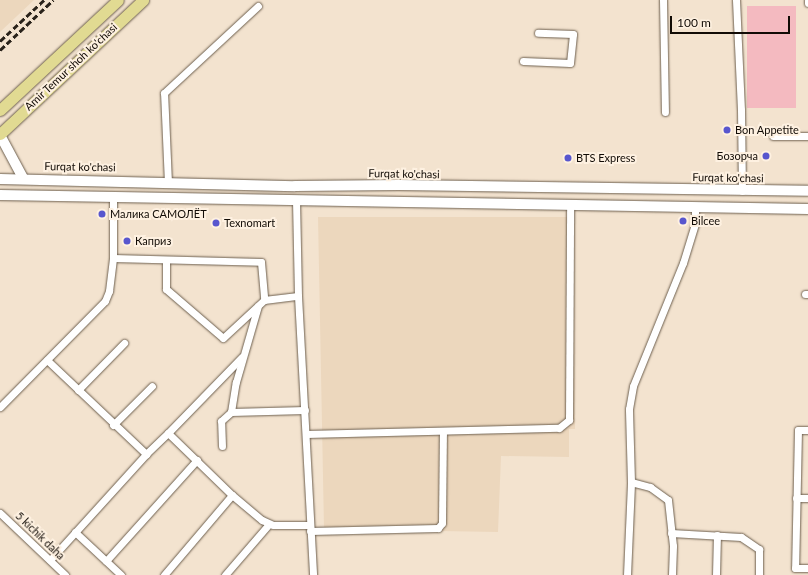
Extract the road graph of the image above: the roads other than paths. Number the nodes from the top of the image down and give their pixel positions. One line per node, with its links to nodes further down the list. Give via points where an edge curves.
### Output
1 (118, 0): 10 (main road, Amir Temur shoh ko'chasi)
2 (143, 0): 12 (main road, Amir Temur shoh ko'chasi)
3 (663, 0): 11 (street)
4 (736, 0): 18 (street)
5 (808, 0): 6 (street)
6 (808, 3)
7 (258, 6): 17 (street, via 164,93)
8 (538, 33): 9 (street, via 573,34 570,63)
9 (524, 61)
10 (0, 110)
11 (665, 112)
12 (0, 135): 15 (main road)
13 (773, 136): 14 (street)
14 (808, 136)
15 (23, 178): 16 (main road, Furqat ko'chasi); 17 (main road, Furqat ko'chasi)
16 (0, 179)
17 (168, 182): 18 (main road, Furqat ko'chasi)
18 (742, 190): 19 (main road, Furqat ko'chasi)
19 (808, 191)
20 (0, 195): 21 (main road)
21 (113, 196): 22 (main road); 26 (street)
22 (296, 200): 23 (main road); 28 (street)
23 (570, 203): 24 (main road); 41 (street, via 569,420 559,428)
24 (695, 206): 25 (main road); 47 (street, via 695,224 683,263 633,386 628,431)
25 (808, 209)
26 (113, 258): 27 (street); 33 (street, via 109,291 105,301)
27 (166, 261): 29 (street, via 261,262); 30 (street, via 166,289 223,338)
28 (298, 296): 29 (street); 37 (street)
29 (264, 300): 30 (street)
30 (258, 305): 32 (street)
31 (124, 343): 35 (street)
32 (243, 355): 38 (street); 42 (street)
33 (47, 360): 35 (street); 36 (street)
34 (152, 386): 39 (street)
35 (78, 390): 39 (street)
36 (0, 407)
37 (304, 410): 38 (street); 43 (street)
38 (231, 412): 44 (street, via 221,421)
39 (113, 425): 45 (street)
40 (808, 430): 49 (street, via 798,430)
41 (443, 431): 43 (street); 53 (street, via 442,522 438,528)
42 (168, 432): 45 (street); 46 (street)
43 (306, 434): 53 (street)
44 (222, 446)
45 (146, 454): 54 (street)
46 (197, 460): 48 (street); 58 (street)
47 (630, 482): 55 (street, via 650,487 668,500); 65 (street)
48 (232, 495): 52 (street); 62 (street)
49 (796, 498): 50 (street); 59 (street, via 795,568)
50 (808, 498)
51 (0, 513): 57 (street, 5 kichik daha)
52 (269, 524): 53 (street); 63 (street)
53 (310, 528): 64 (street)
54 (75, 532): 57 (street); 58 (street)
55 (671, 534): 56 (street); 66 (street)
56 (717, 536): 67 (street); 68 (street, via 741,537 760,549)
57 (50, 560): 60 (street, 5 kichik daha)
58 (106, 561): 61 (street)
59 (808, 568)
60 (65, 575)
61 (121, 575)
62 (164, 575)
63 (225, 575)
64 (312, 575)
65 (627, 575)
66 (672, 575)
67 (716, 575)
68 (759, 575)

